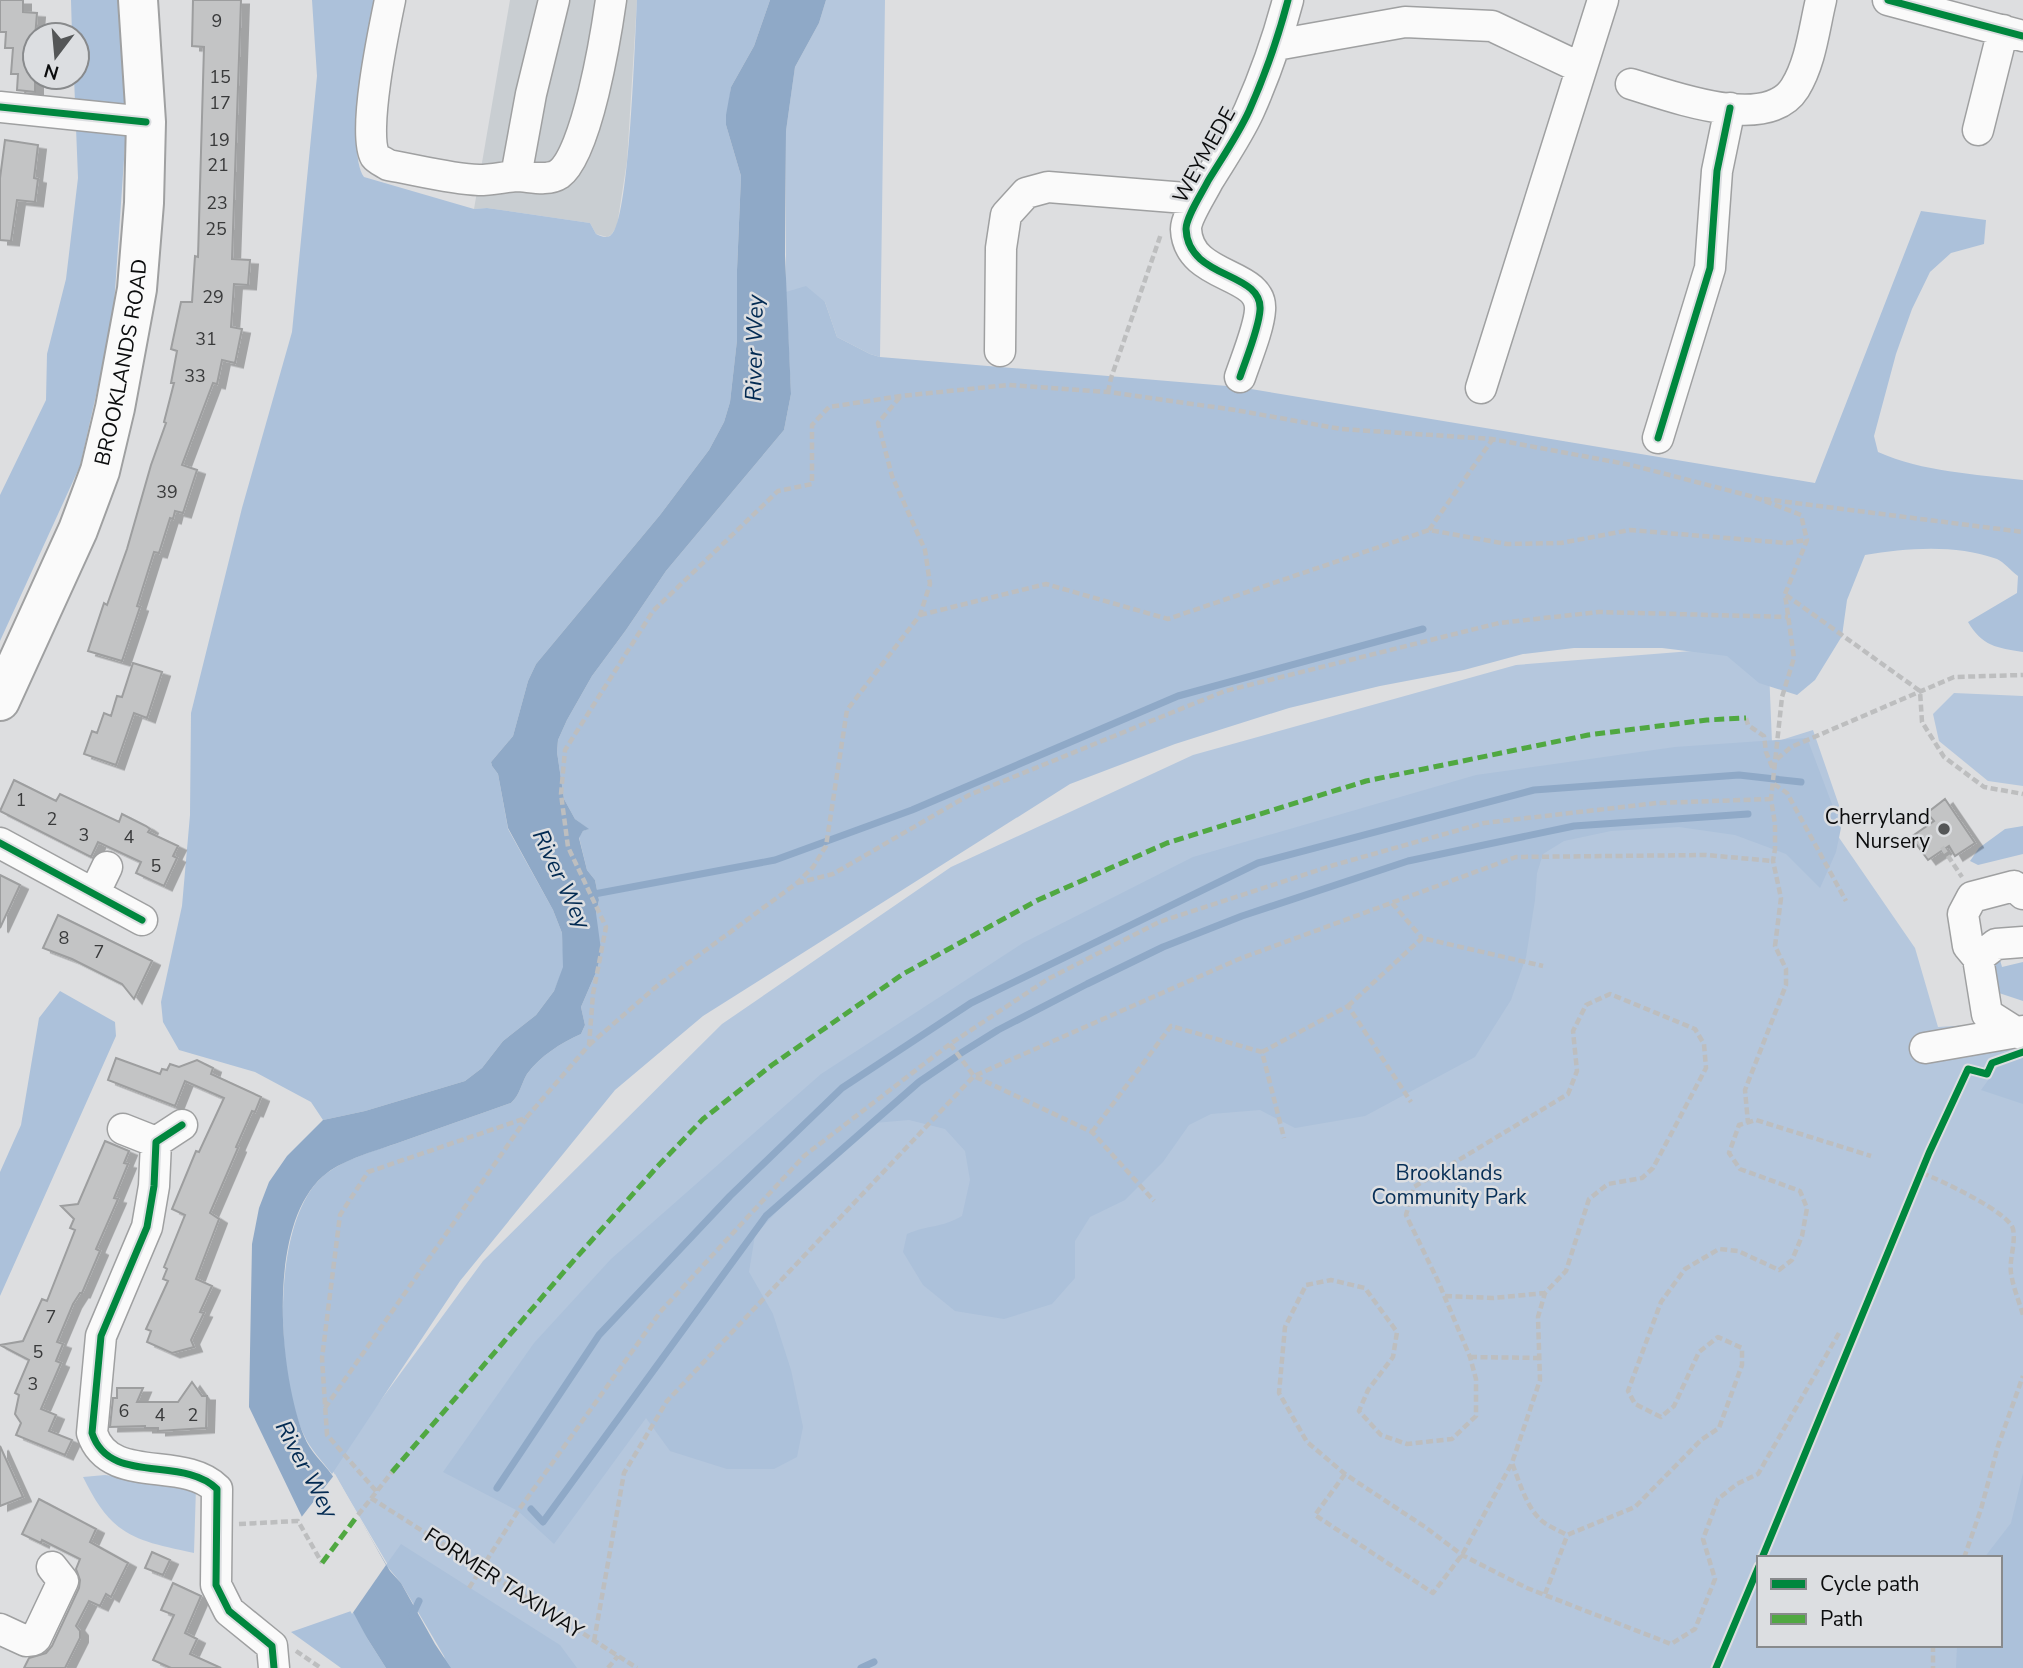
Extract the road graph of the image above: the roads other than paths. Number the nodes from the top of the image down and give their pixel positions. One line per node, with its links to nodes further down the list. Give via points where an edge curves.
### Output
1 (138, 0): 15 (main road, BROOKLANDS ROAD)
2 (390, 0): 17 (street, via 374,89 372,131 377,159 388,165 479,180)
3 (554, 0): 17 (street)
4 (611, 0): 17 (street, via 592,95 575,150 559,174)
5 (1288, 0): 10 (street, WEYMEDE)
6 (1603, 0): 11 (street)
7 (1821, 0): 14 (street, via 1805,67 1793,91 1778,104 1756,111)
8 (1888, 0): 9 (street)
9 (2013, 33): 16 (street)
10 (1276, 45): 11 (street, via 1405,22 1492,26); 18 (street, WEYMEDE, via 1248,114)
11 (1581, 68): 21 (street)
12 (1631, 84): 14 (street)
13 (0, 107): 15 (street)
14 (1730, 108): 22 (street, via 1717,171 1710,268)
15 (146, 122): 23 (main road, BROOKLANDS ROAD, via 137,289 100,471)
16 (1978, 131)
17 (516, 176)
18 (1186, 198): 19 (street, WEYMEDE, via 1048,187 1026,193 1006,215 1001,248); 20 (street, WEYMEDE, via 1190,250 1257,295 1260,309)
19 (1000, 351)
20 (1240, 377)
21 (1480, 388)
22 (1658, 438)
23 (0, 701)
24 (0, 843): 26 (street)
25 (107, 867): 26 (street)
26 (94, 894): 28 (street)
27 (2023, 894): 30 (street, via 2014,886 1972,897 1963,914 1968,946)
28 (142, 919)
29 (2023, 942): 30 (street, via 1996,944)
30 (1978, 958): 31 (street, via 1987,1014)
31 (2020, 1032): 32 (street)
32 (1925, 1048)
33 (182, 1125): 35 (street)
34 (123, 1129): 35 (street)
35 (156, 1142): 38 (street, via 147,1227 101,1336 92,1433 96,1447 107,1457 192,1475 217,1489 216,1585 229,1611)
36 (52, 1567): 37 (street, via 63,1581 36,1638 30,1641)
37 (8, 1633)
38 (281, 1657)

